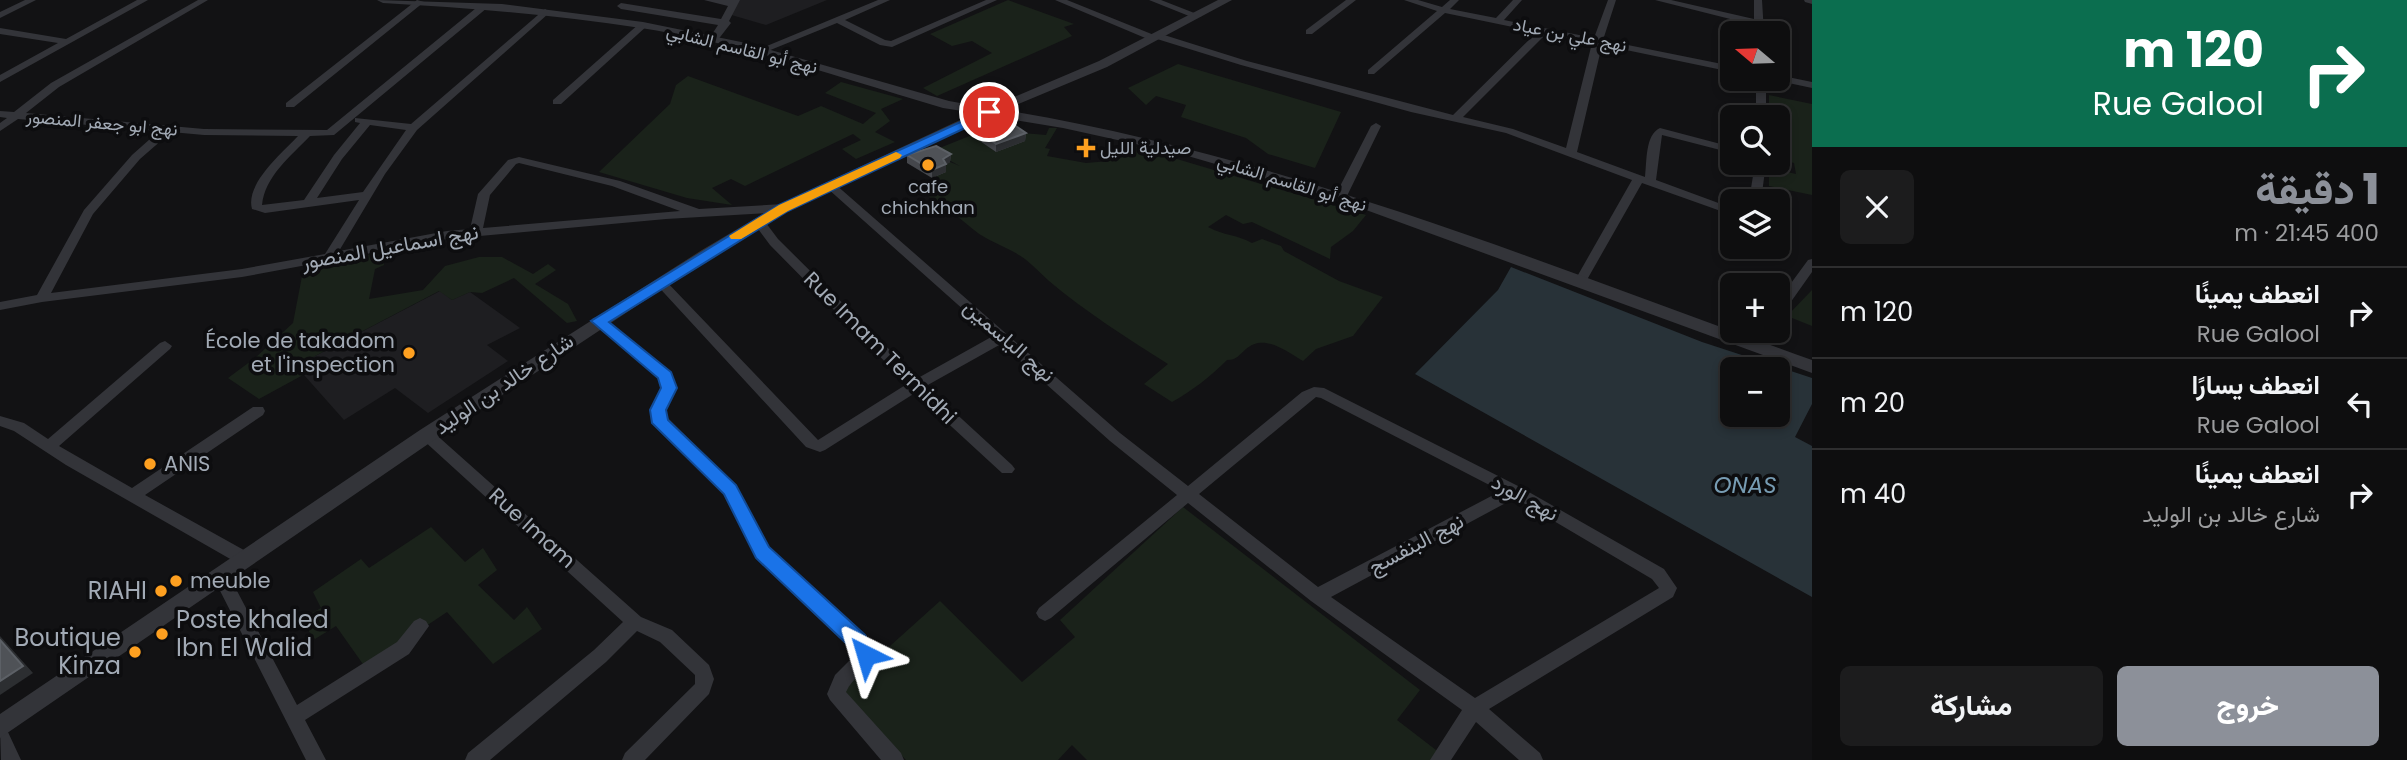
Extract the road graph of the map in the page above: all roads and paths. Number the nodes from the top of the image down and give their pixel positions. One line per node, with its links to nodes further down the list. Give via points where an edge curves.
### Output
1 (32, 0): 26 (street)
2 (144, 0): 41 (street)
3 (204, 0): 52 (street, via 55,85)
4 (384, 0): 18 (street, نهج أبو القاسم الشابي)
5 (708, 0): 20 (street)
6 (886, 0): 29 (street)
7 (993, 0): 29 (street, via 892,44)
8 (1059, 0): 38 (street)
9 (1153, 0): 27 (street)
10 (1226, 0): 27 (street, شارع خالد بن الوليد)
11 (1352, 0): 37 (street)
12 (1408, 0): 24 (street, نهج علي بن عياد)
13 (1455, 0): 24 (street)
14 (1518, 0): 30 (street)
15 (1612, 0): 40 (street)
16 (1659, 0): 31 (street)
17 (1757, 0): 32 (street)
18 (420, 2): 19 (street, نهج أبو القاسم الشابي); 49 (street)
19 (457, 2): 23 (street, نهج أبو القاسم الشابي)
20 (735, 2): 33 (street)
21 (623, 3): 28 (street); 33 (street)
22 (506, 4): 23 (street, نهج أبو القاسم الشابي); 25 (street, نهج أبو القاسم الشابي)
23 (484, 6): 53 (street, نهج ابو جعفر المنصور)
24 (1444, 10): 30 (street, نهج علي بن عياد); 44 (street)
25 (545, 12): 28 (street, نهج أبو القاسم الشابي); 58 (street)
26 (0, 15)
27 (1197, 16): 38 (street, شارع خالد بن الوليد)
28 (612, 19): 34 (street, نهج أبو القاسم الشابي)
29 (837, 20): 42 (street)
30 (1498, 21): 35 (street, نهج علي بن عياد)
31 (1733, 21)
32 (1758, 21)
33 (726, 23): 39 (street)
34 (643, 25): 39 (street, نهج أبو القاسم الشابي); 48 (street)
35 (1544, 30): 40 (street, نهج علي بن عياد); 54 (street)
36 (0, 31): 41 (street)
37 (1309, 32)
38 (1155, 37): 50 (street, شارع خالد بن الوليد); 54 (street)
39 (714, 39): 42 (street, نهج أبو القاسم الشابي)
40 (1598, 40): 43 (street, نهج علي بن عياد); 62 (street)
41 (67, 42): 45 (street)
42 (760, 51): 50 (street, نهج أبو القاسم الشابي, via 930,100)
43 (1720, 66)
44 (1371, 72)
45 (1, 78)
46 (1790, 80): 47 (street)
47 (1812, 85)
48 (557, 102)
49 (290, 105)
50 (989, 112): 64 (street, شارع خالد بن الوليد); 66 (street, نهج أبو القاسم الشابي, via 1121,135)
51 (0, 114): 52 (street, نهج ابو جعفر المنصور)
52 (16, 115): 57 (street); 59 (street, نهج ابو جعفر المنصور)
53 (347, 118): 55 (street); 60 (street, نهج ابو جعفر المنصور, via 330,133)
54 (1455, 118): 62 (street)
55 (368, 121): 58 (street); 67 (street)
56 (1376, 126): 66 (street)
57 (0, 128)
58 (413, 128): 65 (street)
59 (169, 129): 60 (street, نهج ابو جعفر المنصور); 78 (street, via 136,157 88,213)
60 (307, 133): 67 (street, via 264,183 255,205 265,209)
61 (1720, 147): 63 (street, via 1660,131)
62 (1571, 152): 63 (street)
63 (1644, 180): 69 (street); 76 (street)
64 (831, 186): 68 (street, شارع خالد بن الوليد); 81 (street, نهج الياسمين)
65 (368, 195): 67 (street); 73 (street)
66 (1341, 196): 76 (street, نهج أبو القاسم الشابي)
67 (308, 203)
68 (783, 208): 70 (street, نهج اسماعيل المنصور); 71 (street, شارع خالد بن الوليد)
69 (1720, 208)
70 (699, 213): 72 (street, نهج اسماعيل المنصور); 72 (street, via 616,183 519,160 484,194)
71 (759, 222): 75 (street, شارع خالد بن الوليد); 86 (street, Rue Imam Termidhi)
72 (476, 231): 73 (street, نهج اسماعيل المنصور)
73 (330, 256): 78 (street, نهج اسماعيل المنصور, via 195,281)
74 (1812, 263): 77 (street)
75 (660, 282): 80 (street, شارع خالد بن الوليد); 86 (street, via 815,445 826,444)
76 (1580, 282): 84 (street, نهج أبو القاسم الشابي)
77 (1790, 293)
78 (42, 298): 79 (street, نهج اسماعيل المنصور)
79 (0, 306)
80 (598, 321): 89 (street, شارع خالد بن الوليد); 109 (street, via 666,376 669,388 658,417 730,490 762,552 863,647 865,657 837,687 836,694)
81 (1002, 337): 86 (street); 93 (street, نهج الياسمين)
82 (1760, 343): 84 (street)
83 (165, 346): 90 (street)
84 (1758, 347): 85 (street, نهج أبو القاسم الشابي)
85 (1812, 367)
86 (917, 385): 91 (street, Rue Imam Termidhi)
87 (258, 411): 94 (street)
88 (0, 421): 90 (street)
89 (427, 435): 95 (street, شارع خالد بن الوليد); 99 (street, Rue Imam)
90 (48, 447): 94 (street)
91 (1007, 469)
92 (1515, 491): 93 (street, نهج الورد, via 1318,391); 97 (street, نهج البنفسج); 101 (street, نهج الورد, via 1658,574 1669,588)
93 (1187, 495): 97 (street, نهج الياسمين); 98 (street)
94 (131, 496): 95 (street)
95 (245, 559): 96 (street, شارع خالد بن الوليد)
96 (220, 575): 102 (street); 103 (street, شارع خالد بن الوليد)
97 (1317, 596): 101 (street, نهج الياسمين)
98 (1045, 614)
99 (635, 622): 107 (street); 108 (street, Rue Imam, via 666,636 690,656 705,679 695,698)
100 (419, 626): 102 (street, via 403,648)
101 (1474, 708): 110 (street); 111 (street, نهج الياسمين)
102 (294, 717): 106 (street)
103 (0, 727)
104 (0, 736): 105 (street)
105 (10, 760)
106 (316, 760)
107 (475, 760)
108 (632, 760)
109 (894, 760)
110 (1440, 760)
111 (1533, 760)

